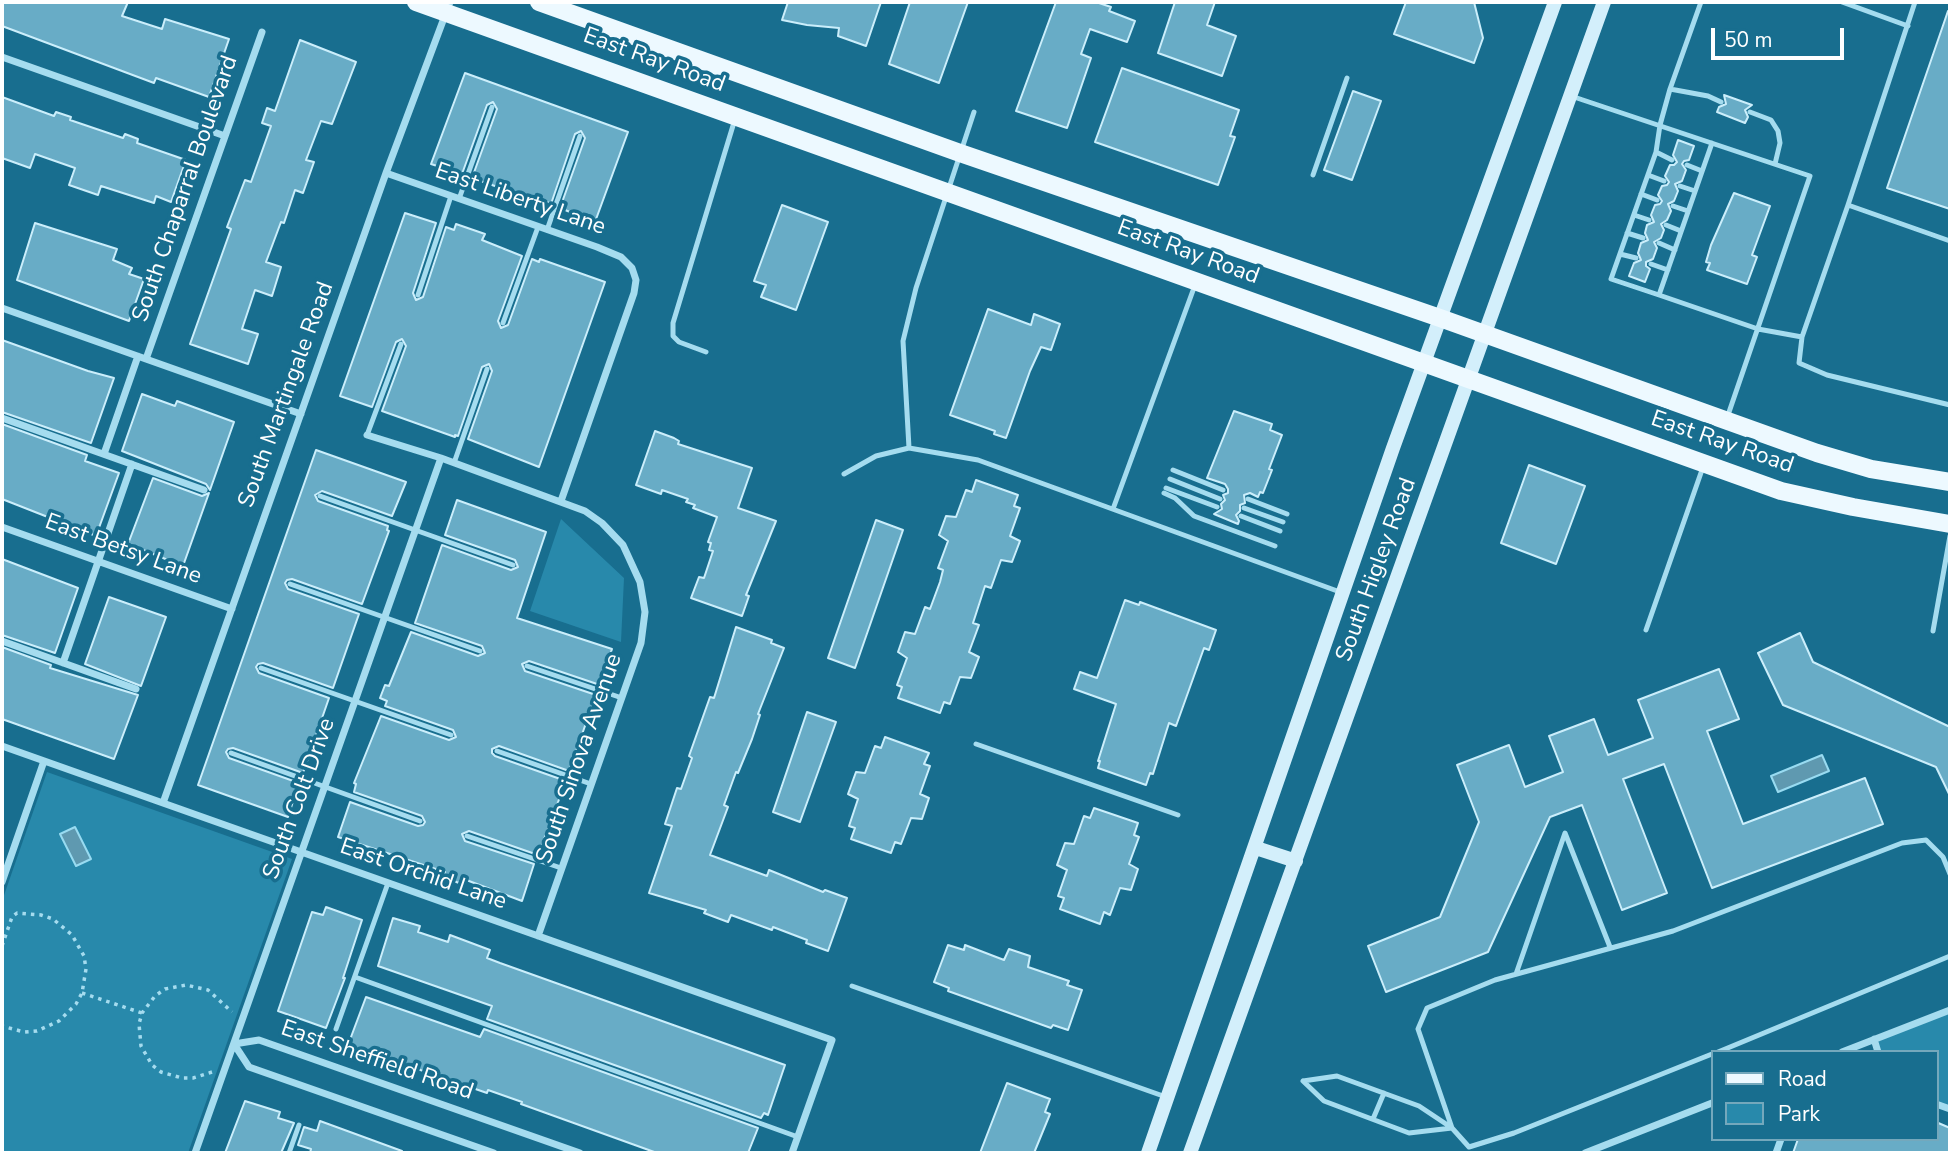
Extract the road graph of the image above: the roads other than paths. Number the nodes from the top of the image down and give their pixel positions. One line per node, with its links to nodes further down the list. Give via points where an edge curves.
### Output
1 (416, 2): 8 (main road, East Ray Road)
2 (539, 2): 25 (main road, East Ray Road)
3 (1555, 2): 62 (main road, South Higley Road)
4 (1604, 2): 14 (main road, South Higley Road)
5 (1701, 2): 13 (lane)
6 (1842, 2): 9 (lane)
7 (1916, 2): 9 (lane)
8 (448, 7): 19 (main road, East Ray Road); 30 (street, South Martingale Road)
9 (1908, 26): 40 (lane)
10 (262, 32): 21 (street, South Chaparral Boulevard)
11 (2, 57): 21 (street)
12 (1348, 78): 31 (lane)
13 (1670, 89): 15 (lane); 20 (lane)
14 (1572, 96): 20 (lane); 65 (main road, South Higley Road)
15 (1721, 102)
16 (492, 107): 38 (lane)
17 (974, 112): 25 (lane)
18 (1749, 112): 27 (lane, via 1771,120 1778,131)
19 (736, 116): 35 (main road, East Ray Road); 68 (lane, via 673,323 678,342)
20 (1660, 125): 23 (lane); 24 (lane)
21 (225, 136): 70 (street, South Chaparral Boulevard)
22 (579, 136): 47 (lane)
23 (1712, 143): 27 (lane); 29 (lane)
24 (1656, 152): 26 (lane); 32 (lane)
25 (960, 153): 35 (lane); 62 (main road, East Ray Road)
26 (1672, 160)
27 (1775, 164): 64 (lane, via 1810,176)
28 (1688, 165): 29 (lane)
29 (1702, 171): 36 (lane)
30 (386, 173): 38 (street, East Liberty Lane); 75 (street, South Martingale Road)
31 (1312, 175)
32 (1648, 175): 33 (lane); 37 (lane)
33 (1664, 180)
34 (1680, 186): 36 (lane)
35 (948, 191): 58 (main road, East Ray Road); 79 (lane, via 903,341)
36 (1695, 191): 42 (lane)
37 (1640, 194): 39 (lane); 43 (lane)
38 (455, 198): 46 (street, East Liberty Lane); 59 (lane)
39 (1657, 200)
40 (1848, 205): 51 (lane); 66 (lane)
41 (1673, 206): 42 (lane)
42 (1688, 211): 48 (lane)
43 (1634, 215): 44 (lane); 49 (lane)
44 (1649, 220)
45 (1666, 225): 48 (lane)
46 (538, 226): 47 (street, East Liberty Lane); 63 (lane)
47 (547, 230): 94 (street, East Liberty Lane, via 621,257 634,272 634,293)
48 (1681, 231): 53 (lane)
49 (1627, 233): 50 (lane); 54 (lane)
50 (1643, 238)
51 (1950, 241)
52 (1659, 243): 53 (lane)
53 (1675, 250): 57 (lane)
54 (1620, 254): 55 (lane); 60 (lane, via 1611,279)
55 (1636, 258)
56 (1651, 264): 57 (lane)
57 (1668, 270): 60 (lane)
58 (1196, 282): 71 (main road, East Ray Road); 97 (lane)
59 (418, 295)
60 (1659, 295): 64 (lane)
61 (2, 308): 69 (street)
62 (1440, 318): 65 (main road, East Ray Road); 71 (main road, South Higley Road)
63 (503, 323)
64 (1758, 329): 66 (lane); 77 (lane)
65 (1485, 335): 73 (main road, South Higley Road); 77 (main road, East Ray Road)
66 (1801, 337): 74 (lane, via 1799,363 1827,375)
67 (401, 344): 78 (lane)
68 (706, 352)
69 (138, 356): 70 (street); 80 (street)
70 (146, 359): 75 (street)
71 (1424, 363): 73 (main road, East Ray Road); 110 (main road, South Higley Road)
72 (487, 369): 82 (lane)
73 (1469, 380): 84 (main road, East Ray Road); 137 (main road, South Higley Road)
74 (1950, 405)
75 (301, 414): 111 (street, South Martingale Road)
76 (2, 418): 80 (street)
77 (1726, 421): 88 (main road, East Ray Road, via 1871,469)
78 (367, 435): 81 (street, South Sinova Avenue)
79 (909, 448): 86 (lane, via 876,456); 97 (lane, via 978,460)
80 (104, 454): 83 (street)
81 (441, 458): 82 (street, South Sinova Avenue); 103 (street, South Colt Drive)
82 (454, 463): 94 (street, South Sinova Avenue)
83 (132, 464): 89 (street); 107 (street)
84 (1704, 464): 101 (main road, East Ray Road, via 1781,491); 113 (lane)
85 (1173, 470): 90 (lane)
86 (844, 474)
87 (1170, 479): 92 (lane)
88 (1950, 482)
89 (204, 490)
90 (1223, 490)
91 (320, 496): 103 (lane)
92 (1220, 499)
93 (1248, 499): 98 (lane)
94 (561, 501): 121 (street, South Sinova Avenue, via 594,517 617,537 633,563 642,592 643,632)
95 (1217, 507): 106 (lane, via 1165,491 1194,516)
96 (1244, 508): 100 (lane)
97 (1114, 509): 110 (lane)
98 (1287, 514)
99 (1241, 516): 104 (lane)
100 (1283, 522)
101 (1950, 524)
102 (2, 527): 107 (street, East Betsy Lane)
103 (416, 530): 108 (lane); 112 (street, South Colt Drive)
104 (1280, 531)
105 (1950, 536): 114 (lane)
106 (1275, 546)
107 (98, 561): 111 (street, East Betsy Lane); 117 (street)
108 (513, 565)
109 (290, 584): 112 (lane)
110 (1343, 593): 135 (main road, South Higley Road)
111 (232, 609): 131 (street, South Martingale Road)
112 (385, 617): 116 (lane); 122 (street, South Colt Drive)
113 (1646, 630)
114 (1933, 631)
115 (2, 641): 117 (street)
116 (480, 651)
117 (63, 663): 120 (street)
118 (527, 666): 121 (lane)
119 (261, 668): 122 (lane)
120 (136, 689)
121 (622, 698): 129 (street, South Sinova Avenue)
122 (355, 702): 123 (lane); 130 (street, South Colt Drive)
123 (451, 735)
124 (976, 744): 132 (lane)
125 (2, 746): 128 (street, East Orchid Lane)
126 (497, 751): 129 (lane)
127 (231, 753): 130 (lane)
128 (44, 761): 131 (street, East Orchid Lane); 140 (street)
129 (591, 784): 138 (street, South Sinova Avenue)
130 (325, 786): 133 (lane); 136 (street, South Colt Drive)
131 (163, 803): 136 (street, East Orchid Lane)
132 (1178, 815)
133 (420, 821)
134 (467, 836): 138 (lane)
135 (1256, 848): 137 (main road); 157 (main road, South Higley Road)
136 (302, 852): 141 (street, East Orchid Lane); 151 (street, South Colt Drive)
137 (1296, 861): 169 (main road, South Higley Road)
138 (561, 869): 142 (street, South Sinova Avenue)
139 (1950, 874): 143 (lane, via 1943,857 1926,840 1902,843 1673,931)
140 (2, 882)
141 (388, 883): 142 (street, East Orchid Lane); 146 (lane)
142 (538, 936): 162 (street, East Orchid Lane, via 832,1040)
143 (1610, 947): 145 (lane); 145 (lane, via 1565,834)
144 (1950, 956): 152 (lane)
145 (1516, 974): 161 (lane, via 1427,1007 1418,1029)
146 (355, 977): 149 (lane); 162 (lane)
147 (852, 986): 157 (lane)
148 (1950, 1010): 150 (street)
149 (336, 1029)
150 (1874, 1039): 153 (street); 154 (street)
151 (234, 1044): 163 (street, South Colt Drive); 165 (street, East Sheffield Road, via 249,1067); 166 (street, East Sheffield Road, via 259,1040)
152 (1723, 1050)
153 (1847, 1050)
154 (1877, 1050)
155 (1710, 1055): 161 (lane, via 1469,1147)
156 (1384, 1093): 159 (lane); 159 (lane, via 1336,1076 1303,1081 1324,1101); 161 (lane, via 1419,1106)
157 (1169, 1098): 168 (main road, South Higley Road)
158 (1710, 1104): 170 (street)
159 (1373, 1119): 161 (lane, via 1409,1133)
160 (299, 1125): 164 (lane)
161 (1452, 1129)
162 (798, 1138): 167 (street)
163 (195, 1153)
164 (289, 1153)
165 (494, 1153)
166 (580, 1153)
167 (792, 1153)
168 (1148, 1153)
169 (1190, 1153)
170 (1584, 1153)

